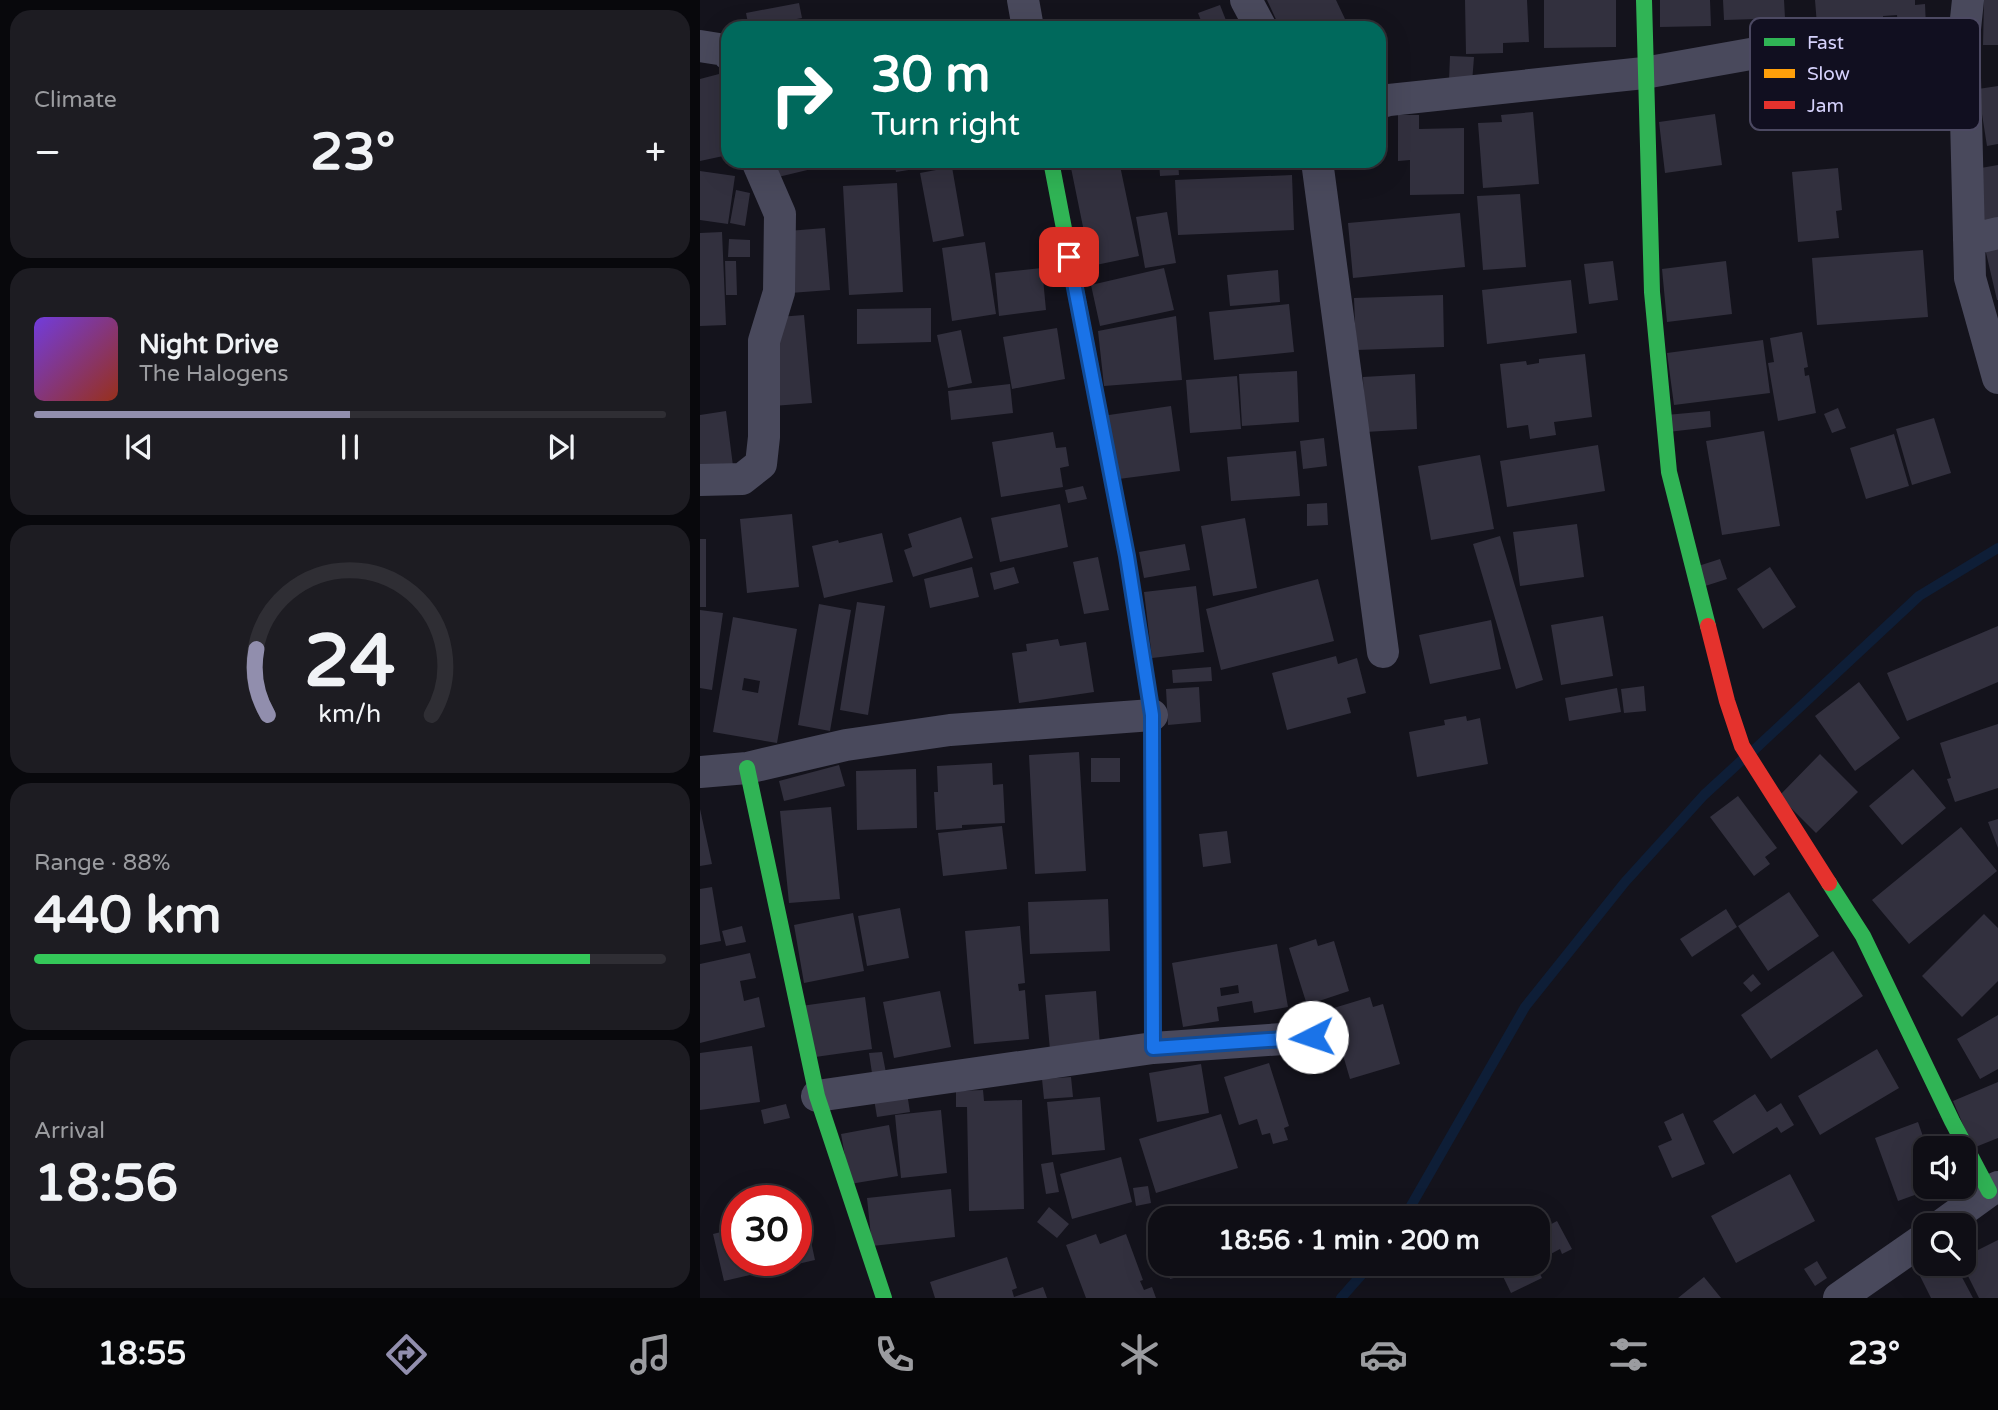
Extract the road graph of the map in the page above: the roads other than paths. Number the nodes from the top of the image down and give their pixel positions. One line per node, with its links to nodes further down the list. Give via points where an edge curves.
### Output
1 (1023, 0): 6 (street)
2 (1246, 0): 7 (street)
3 (1644, 0): 11 (street)
4 (1968, 0): 5 (street)
5 (1966, 18)
6 (1027, 21)
7 (1257, 21)
8 (700, 46): 9 (street)
9 (721, 49)
10 (1750, 54): 11 (street)
11 (1644, 73): 12 (street); 27 (street, via 1652,292 1669,472 1727,701 1742,746 1863,936 1952,1121)
12 (1386, 101)
13 (1973, 130): 17 (street)
14 (760, 168): 19 (street, via 780,214 779,292 764,341 761,464 742,479)
15 (1052, 168): 21 (street, via 1125,543)
16 (1318, 168): 20 (street)
17 (1983, 236): 18 (street, via 1970,278)
18 (1998, 378)
19 (700, 480)
20 (1383, 652)
21 (1152, 715): 22 (street, via 950,730 846,745); 25 (street)
22 (747, 768): 23 (street); 26 (street)
23 (700, 772)
24 (1312, 1037): 25 (street)
25 (1153, 1048): 26 (street)
26 (817, 1096): 30 (street)
27 (1993, 1189): 28 (street)
28 (1959, 1213)
29 (1913, 1246): 31 (street)
30 (884, 1298)
31 (1839, 1298)

